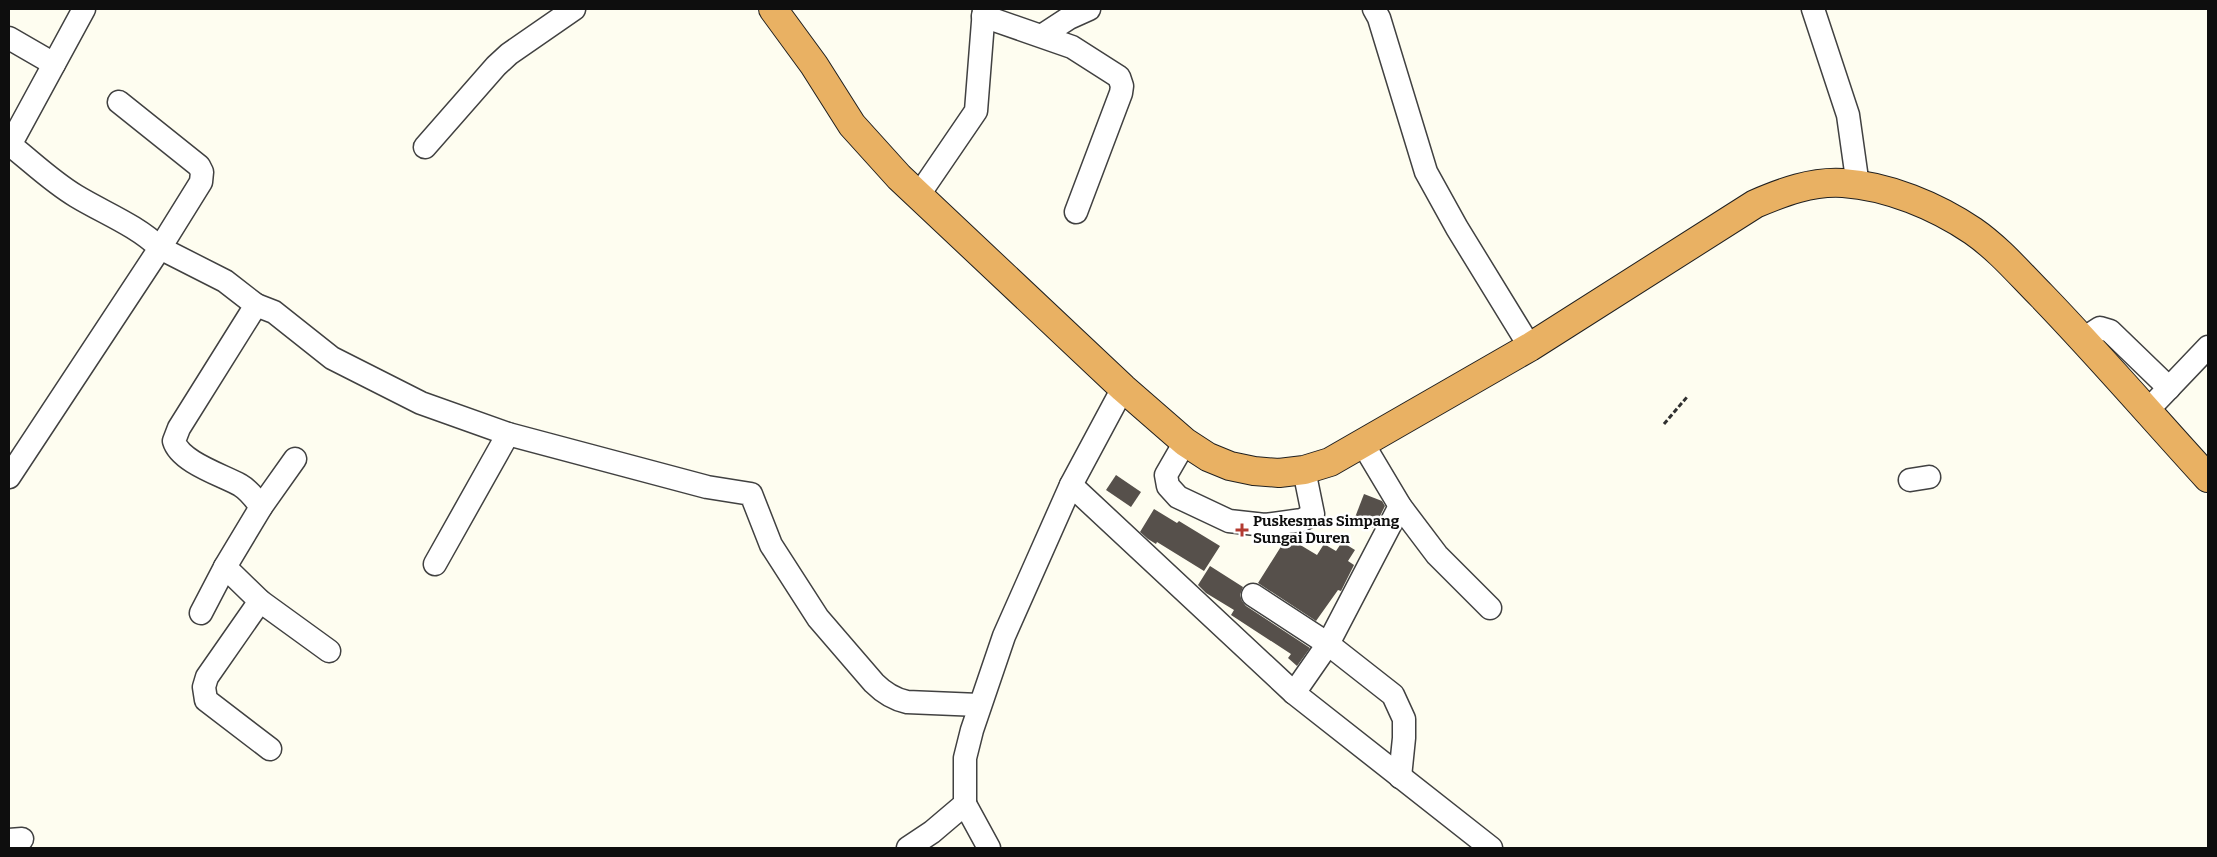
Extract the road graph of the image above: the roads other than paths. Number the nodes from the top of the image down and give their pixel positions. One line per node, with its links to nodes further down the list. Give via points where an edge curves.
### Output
1 (84, 9): 10 (street)
2 (574, 9): 13 (street, via 496,66)
3 (773, 9): 15 (highway, via 852,125)
4 (1089, 9): 8 (street)
5 (1374, 9): 20 (street, via 1426,172)
6 (1813, 9): 14 (street, via 1848,115)
7 (983, 12): 8 (street); 15 (street, via 976,111)
8 (1043, 36): 16 (street, via 1072,47 1119,77 1122,86)
9 (9, 38): 10 (street)
10 (54, 64): 12 (street)
11 (119, 102): 17 (street, via 199,166 202,172 201,182)
12 (9, 145): 17 (street, via 75,195 147,236)
13 (425, 147)
14 (1858, 186): 19 (highway, via 1907,197 1973,231 1995,248); 20 (highway, via 1834,183 1791,189 1755,204)
15 (918, 196): 22 (highway)
16 (1076, 212)
17 (160, 248): 18 (street, via 225,281); 30 (street)
18 (256, 305): 25 (street, via 274,312 332,358 365,376 421,404); 34 (street, via 174,441 178,450 202,467 242,486 254,496)
19 (2083, 338): 23 (street, via 2100,328 2110,331); 24 (highway)
20 (1530, 347): 27 (highway)
21 (2208, 347): 23 (street)
22 (1123, 388): 26 (highway); 32 (street)
23 (2168, 388): 24 (street)
24 (2147, 412): 31 (highway)
25 (508, 434): 35 (street); 44 (street, via 707,487 751,494 771,545 818,618 879,688 907,702)
26 (1185, 442): 29 (highway, via 1230,466 1279,473); 29 (street, via 1166,474 1168,486 1178,497 1229,521 1265,525 1302,520 1313,514)
27 (1363, 444): 29 (highway, via 1330,462); 33 (street)
28 (295, 459): 34 (street)
29 (1304, 470)
30 (9, 477)
31 (2208, 478)
32 (1072, 485): 43 (street); 44 (street, via 1004,636)
33 (1400, 506): 39 (street, via 1437,555); 41 (street)
34 (261, 508): 36 (street)
35 (435, 564)
36 (225, 567): 38 (street); 40 (street)
37 (1253, 596): 41 (street)
38 (260, 601): 42 (street); 45 (street, via 207,677 204,687 206,700)
39 (1490, 608)
40 (200, 613)
41 (1328, 644): 43 (street); 46 (street, via 1393,696 1398,705 1404,719)
42 (329, 651)
43 (1294, 693): 46 (street)
44 (979, 705): 47 (street, via 965,758)
45 (270, 749)
46 (1400, 777): 50 (street)
47 (965, 804): 48 (street); 49 (street)
48 (908, 848)
49 (989, 848)
50 (1492, 848)

